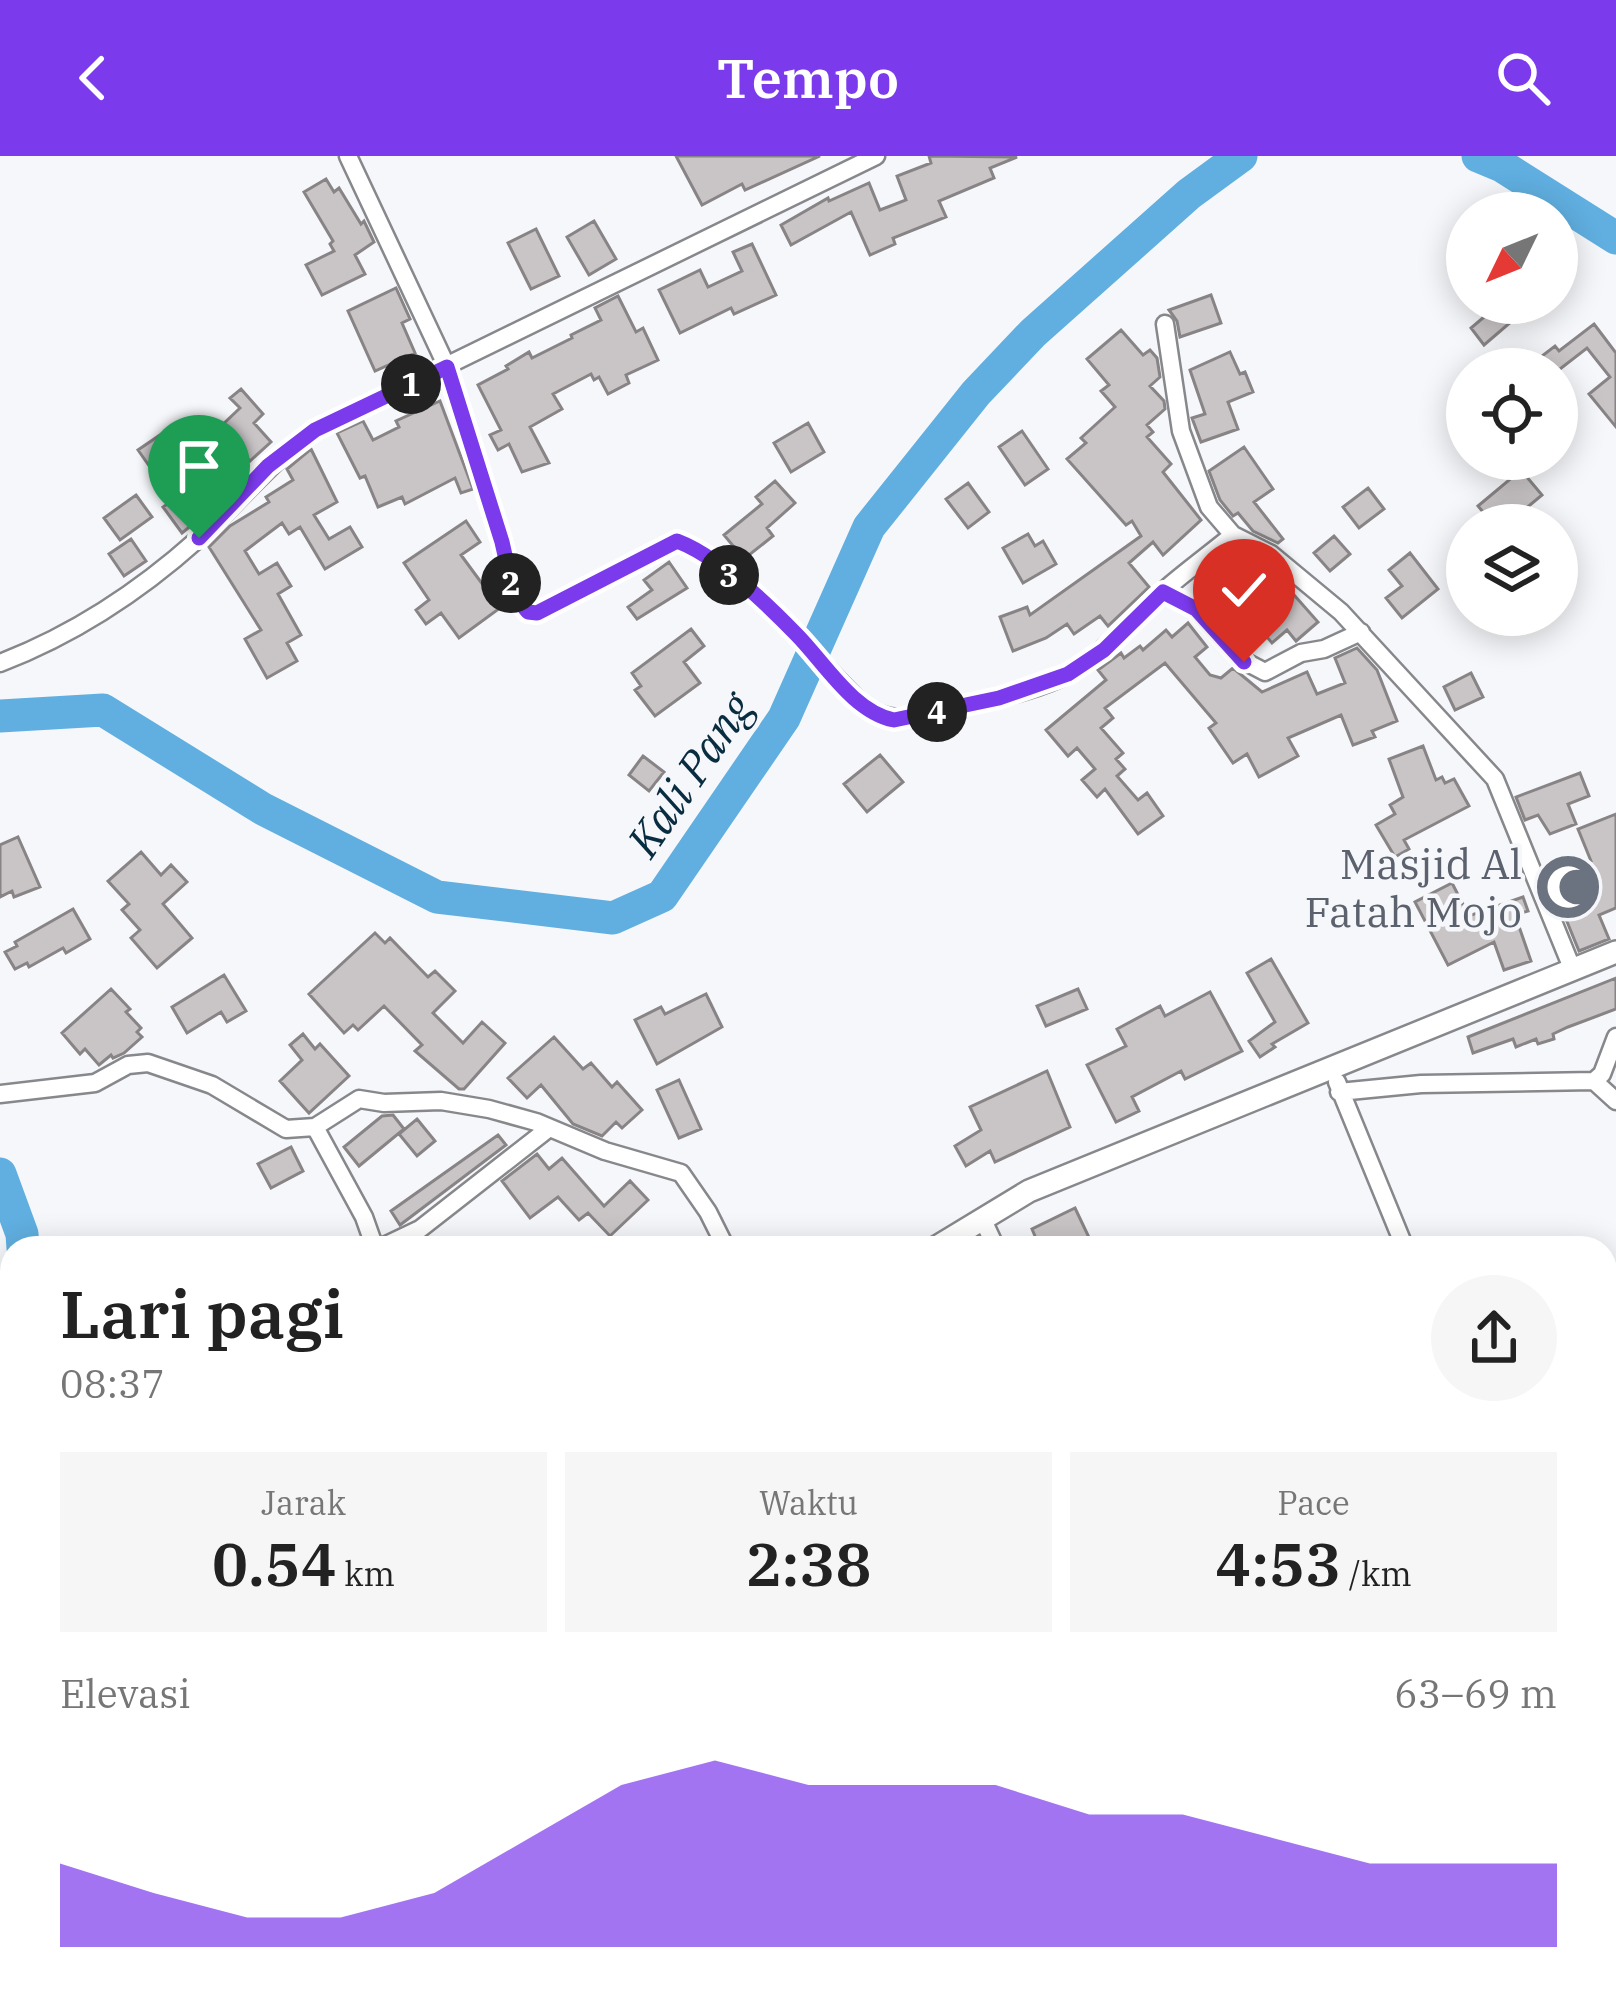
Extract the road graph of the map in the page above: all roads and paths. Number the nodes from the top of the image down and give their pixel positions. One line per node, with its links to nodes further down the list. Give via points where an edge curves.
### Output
1 (348, 156): 4 (street)
2 (876, 156): 4 (street)
3 (1165, 324): 5 (street, via 1181,431 1209,507)
4 (447, 367): 6 (street, via 525,611 537,613 677,541 713,561 793,631 870,710 906,720 1068,674); 8 (street, via 315,430 128,595)
5 (1232, 535): 6 (street); 7 (street, via 1271,554)
6 (1163, 592): 7 (street, via 1196,609 1244,662 1265,672)
7 (1361, 632): 10 (street, via 1495,778)
8 (0, 663)
9 (1616, 952): 10 (street)
10 (1571, 968): 12 (street)
11 (1616, 1037): 13 (street)
12 (1334, 1065): 14 (street); 19 (street)
13 (1594, 1081): 14 (street); 16 (street)
14 (1339, 1092): 25 (street)
15 (0, 1094): 17 (street, via 95,1083 148,1063 212,1085 286,1129)
16 (1616, 1101)
17 (315, 1127): 18 (street, via 359,1099 441,1101); 20 (street)
18 (548, 1129): 21 (street); 22 (street, via 681,1173)
19 (982, 1217): 23 (street); 24 (street)
20 (372, 1236)
21 (404, 1236)
22 (720, 1236)
23 (953, 1236)
24 (991, 1236)
25 (1400, 1236)

